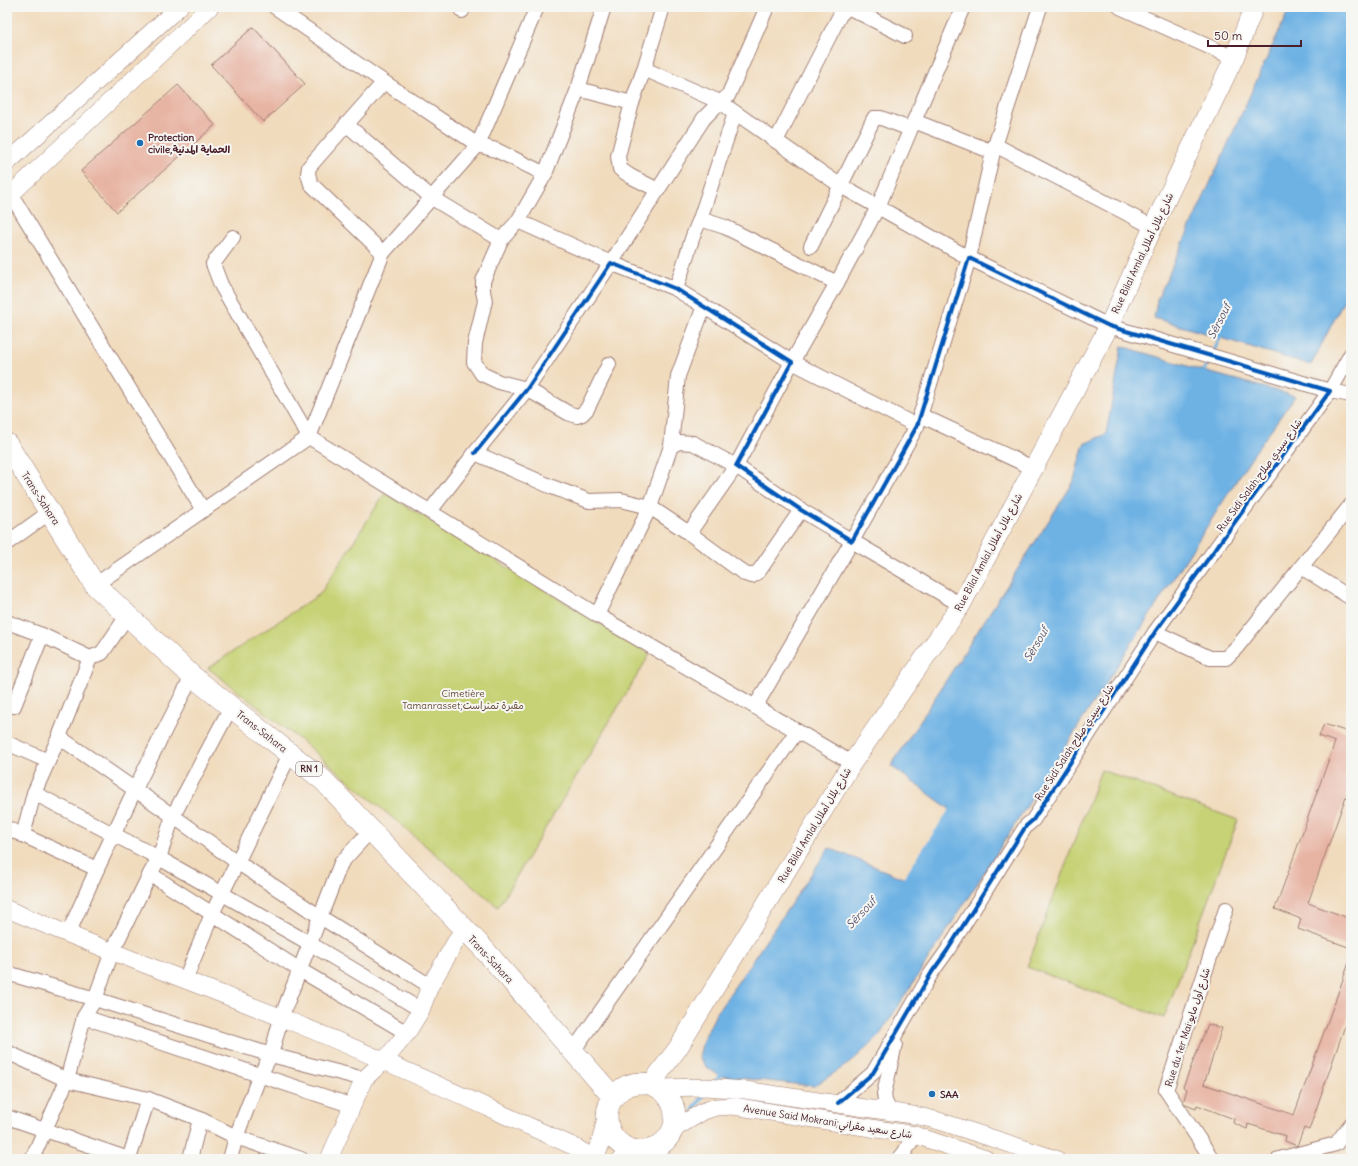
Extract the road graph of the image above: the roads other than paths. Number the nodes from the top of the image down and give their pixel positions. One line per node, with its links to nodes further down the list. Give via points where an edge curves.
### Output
1 (179, 7): 26 (street)
2 (210, 7): 30 (street)
3 (276, 7): 16 (street)
4 (536, 7): 24 (street)
5 (604, 7): 17 (street)
6 (663, 7): 15 (street)
7 (767, 7): 18 (street, via 728,96)
8 (963, 7): 22 (street)
9 (1040, 7): 25 (street)
10 (1120, 7): 12 (street)
11 (1254, 7): 14 (main road, Rue Bilal Amlal,شارع بلال أملال)
12 (1137, 10): 14 (street)
13 (905, 36): 23 (street, via 850,8 844,10)
14 (1234, 58): 35 (main road, Rue Bilal Amlal,شارع بلال أملال)
15 (644, 69): 18 (street); 19 (street)
16 (384, 82): 21 (street); 24 (street)
17 (578, 89): 19 (street); 27 (street)
18 (720, 102): 20 (street); 29 (street, via 704,118)
19 (632, 104): 29 (street, via 618,156 620,169)
20 (735, 113): 23 (street); 33 (street)
21 (346, 124): 31 (street); 39 (street, via 309,168 308,174 311,184)
22 (912, 125): 25 (street); 28 (street, via 874,118); 32 (street)
23 (776, 141): 28 (street)
24 (478, 145): 27 (street, via 496,150); 31 (street)
25 (994, 148): 35 (street); 40 (street)
26 (7, 163)
27 (545, 174): 34 (street)
28 (841, 186): 32 (street); 38 (street)
29 (658, 190): 41 (street)
30 (8, 194): 61 (street)
31 (432, 198): 37 (street); 39 (street)
32 (878, 207): 40 (street); 42 (street)
33 (700, 219): 42 (street, via 725,227); 43 (street, via 692,236)
34 (518, 221): 37 (street); 41 (street)
35 (1153, 227): 45 (main road, Rue Bilal Amlal,شارع بلال أملال)
36 (234, 237): 53 (street, via 213,264 221,285)
37 (501, 240): 49 (street, via 483,281 485,301 474,362 482,374 499,382)
38 (811, 246)
39 (383, 253): 53 (street)
40 (969, 258): 45 (street); 52 (street)
41 (611, 263): 43 (street); 49 (street)
42 (837, 283): 47 (street)
43 (676, 289): 44 (street)
44 (704, 306): 47 (street); 55 (street, via 678,376)
45 (1109, 326): 50 (street); 58 (main road, Rue Bilal Amlal,شارع بلال أملال)
46 (1351, 354): 50 (street, Rue Sidi Salah;شارع سيدي صلاح)
47 (792, 362): 52 (street); 57 (street)
48 (609, 364): 49 (street, via 587,409 577,416)
49 (527, 389): 56 (street)
50 (1330, 391): 51 (street); 75 (street, Rue Sidi Salah;شارع سيدي صلاح)
51 (1351, 394)
52 (918, 421): 58 (street); 66 (street)
53 (309, 437): 61 (street); 63 (street)
54 (7, 444): 64 (main road, Trans-Sahara / RN 1)
55 (671, 446): 57 (street, via 679,442 693,443); 60 (street)
56 (475, 453): 60 (street, via 589,501 621,500); 63 (street)
57 (736, 466): 62 (street); 65 (street)
58 (1033, 468): 71 (main road, Rue Bilal Amlal,شارع بلال أملال)
59 (1351, 505): 68 (street)
60 (650, 507): 65 (street); 72 (street)
61 (203, 510): 69 (street)
62 (801, 510): 65 (street, via 759,572 752,576 745,574); 66 (street)
63 (430, 511): 72 (street)
64 (50, 512): 67 (street); 69 (main road, Trans-Sahara / RN 1)
65 (689, 533)
66 (852, 541): 71 (street); 81 (street)
67 (7, 543)
68 (1300, 567): 70 (street); 75 (street, via 1226,658 1210,658)
69 (95, 585): 73 (main road, Trans-Sahara / RN 1)
70 (1351, 598)
71 (961, 605): 87 (main road, Rue Bilal Amlal,شارع بلال أملال)
72 (597, 615): 81 (street)
73 (127, 616): 77 (street, via 102,652); 78 (main road, Trans-Sahara / RN 1)
74 (7, 622): 76 (street)
75 (1155, 632): 116 (street, Rue Sidi Salah;شارع سيدي صلاح, via 1033,820 1026,826 932,972)
76 (42, 635): 77 (street); 79 (street)
77 (90, 658): 83 (street)
78 (192, 676): 80 (main road, Trans-Sahara / RN 1); 88 (street)
79 (14, 706)
80 (231, 707): 85 (main road, Trans-Sahara / RN 1); 90 (street)
81 (755, 707): 82 (street)
82 (797, 731): 87 (street); 118 (street)
83 (59, 737): 86 (street); 88 (street)
84 (7, 743): 86 (street)
85 (290, 754): 92 (main road, Trans-Sahara / RN 1, via 322,780); 96 (street)
86 (48, 761): 89 (street)
87 (852, 763): 125 (main road, Rue Bilal Amlal,شارع بلال أملال)
88 (135, 789): 90 (street); 94 (street)
89 (34, 793): 93 (street); 94 (street)
90 (173, 816): 95 (street); 96 (street)
91 (7, 828): 93 (street)
92 (370, 831): 103 (street, via 341,863); 104 (main road, Trans-Sahara / RN 1)
93 (23, 834): 97 (street)
94 (114, 834): 95 (street); 97 (street)
95 (159, 858): 98 (street); 99 (street)
96 (237, 862): 99 (street); 103 (street)
97 (97, 869): 105 (street)
98 (150, 874): 102 (street); 107 (street)
99 (222, 893): 102 (street); 106 (street)
100 (7, 909): 105 (street)
101 (1226, 909): 150 (street, Rue du 1er Mai;شارع أول مايو, via 1166,1090)
102 (212, 914): 108 (street); 110 (street)
103 (320, 916): 106 (street); 111 (street)
104 (463, 929): 111 (street); 118 (main road, Trans-Sahara / RN 1)
105 (68, 934): 107 (street)
106 (309, 944): 108 (street); 113 (street)
107 (112, 952): 110 (street); 112 (street)
108 (300, 970): 115 (street); 117 (street)
109 (7, 974): 112 (street)
110 (185, 980): 115 (street)
111 (430, 986): 113 (street)
112 (95, 999): 114 (street); 120 (street)
113 (421, 1010): 117 (street)
114 (84, 1017): 122 (street); 124 (street)
115 (281, 1018): 120 (street); 121 (street)
116 (900, 1028): 128 (street, Rue Sidi Salah;شارع سيدي صلاح, via 873,1073); 130 (street, Rue Sidi Salah;شارع سيدي صلاح, via 884,1094)
117 (407, 1032): 121 (street)
118 (573, 1051): 126 (main road, Trans-Sahara / RN 1)
119 (7, 1052): 124 (street)
120 (271, 1055): 122 (street); 123 (street)
121 (384, 1061): 123 (street); 146 (street, via 575,1147)
122 (260, 1075): 129 (street); 138 (street)
123 (364, 1079): 129 (street)
124 (67, 1080): 127 (street); 135 (street)
125 (655, 1086): 126 (main road, via 630,1084); 128 (street, Avenue Said Mokrani;شارع سعيد مقراني, via 737,1089); 136 (main road, via 669,1097 674,1109 675,1120)
126 (613, 1097): 132 (main road)
127 (148, 1099): 133 (street); 141 (street)
128 (838, 1103): 130 (street, Avenue Said Mokrani;شارع سعيد مقراني)
129 (353, 1106): 145 (street)
130 (890, 1112): 149 (street, Avenue Said Mokrani;شارع سعيد مقراني, via 939,1121)
131 (7, 1117): 135 (street)
132 (607, 1117): 139 (main road, via 614,1137 621,1144); 146 (main road)
133 (200, 1119): 138 (street); 142 (street)
134 (1351, 1124): 151 (street, via 1336,1144)
135 (46, 1129): 140 (street); 141 (street)
136 (672, 1130): 137 (street, Avenue Said Mokrani;شارع سعيد مقراني, via 704,1111 733,1106); 139 (main road, via 666,1139)
137 (915, 1135): 147 (street); 148 (street, Avenue Said Mokrani;شارع سعيد مقراني)
138 (236, 1137): 143 (street); 144 (street)
139 (648, 1154)
140 (32, 1159)
141 (129, 1159)
142 (190, 1159)
143 (230, 1159)
144 (301, 1159)
145 (329, 1159)
146 (595, 1159)
147 (899, 1159)
148 (986, 1159)
149 (1056, 1159)
150 (1212, 1159)
151 (1279, 1159)

